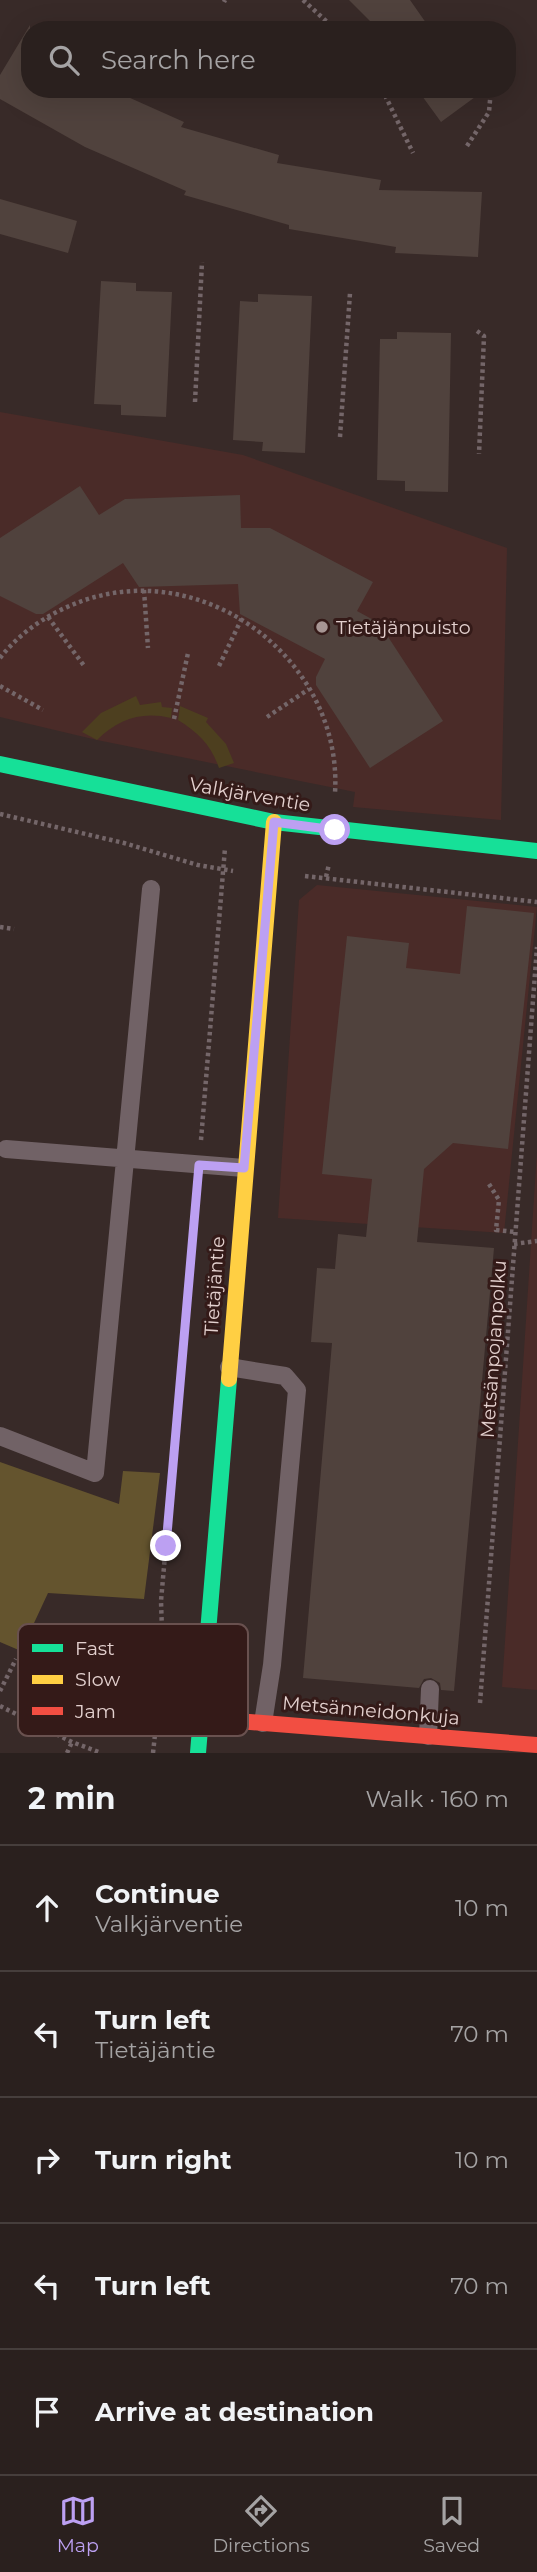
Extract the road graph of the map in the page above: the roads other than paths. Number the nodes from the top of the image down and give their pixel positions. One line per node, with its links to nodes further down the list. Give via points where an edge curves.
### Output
1 (0, 764): 2 (street, Valkjärventie)
2 (274, 822): 3 (street, Valkjärventie); 7 (street, Tietäjäntie)
3 (537, 851)
4 (151, 889): 6 (lane)
5 (6, 1149): 6 (lane)
6 (127, 1159): 7 (lane); 9 (lane, via 95,1472)
7 (244, 1168): 8 (street, Tietäjäntie)
8 (229, 1367): 10 (street, Tietäjäntie); 13 (lane, via 285,1376 297,1390)
9 (0, 1436)
10 (208, 1624)
11 (430, 1689): 15 (lane)
12 (248, 1722): 13 (street, Metsänneidonkuja)
13 (263, 1723): 14 (street, Metsänneidonkuja)
14 (408, 1735): 15 (street, Metsänneidonkuja); 17 (lane)
15 (428, 1736): 16 (street, Metsänneidonkuja)
16 (537, 1745)
17 (407, 1753)

